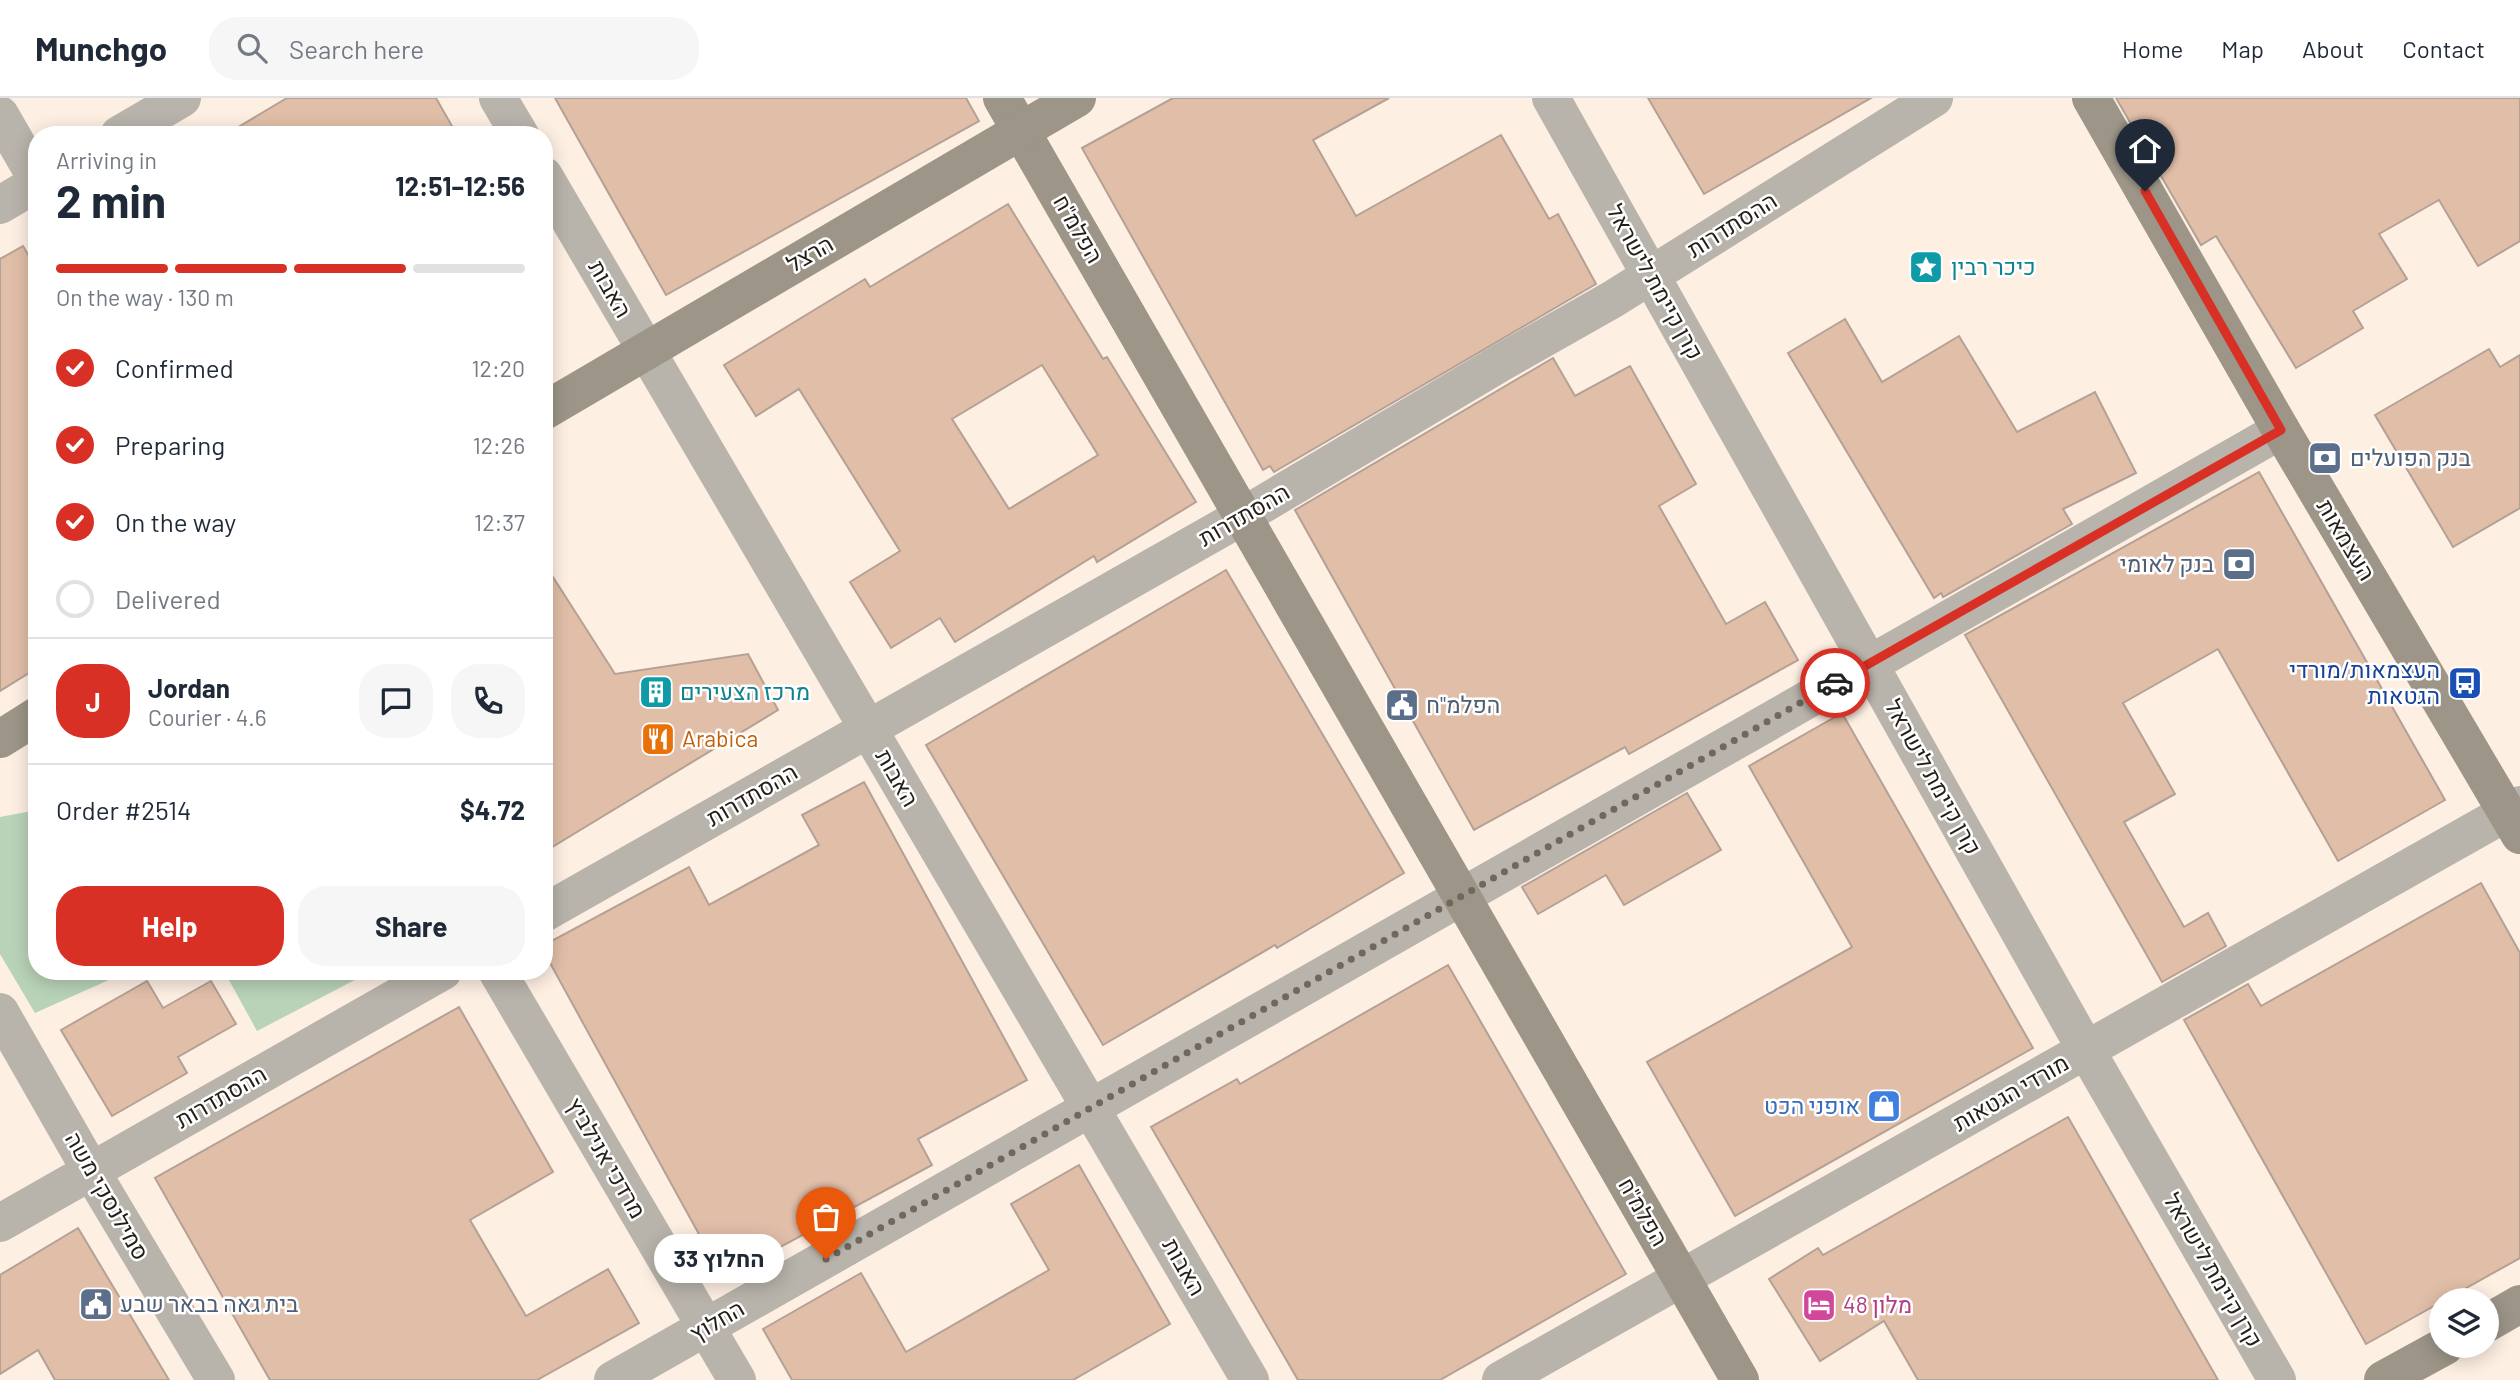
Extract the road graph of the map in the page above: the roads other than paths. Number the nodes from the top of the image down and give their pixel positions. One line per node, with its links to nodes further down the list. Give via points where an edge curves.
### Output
1 (182, 98): 9 (street)
2 (498, 98): 10 (street)
3 (1002, 98): 11 (street, הפלמ"ח)
4 (1077, 98): 11 (street, הרצל)
5 (1551, 98): 16 (street, קרן קיימת לישראל)
6 (1934, 98): 16 (street, ההסתדרות)
7 (2091, 98): 19 (street, העצמאות)
8 (0, 116): 12 (street)
9 (134, 126)
10 (515, 126)
11 (1021, 131): 17 (street, הרצל); 20 (street, הפלמ"ח)
12 (28, 165)
13 (28, 187): 15 (street)
14 (553, 191): 17 (street, האבות)
15 (0, 205)
16 (1651, 276): 20 (street, ההסתדרות); 21 (street, קרן קיימת לישראל)
17 (646, 350): 18 (street, הרצל); 23 (street, האבות)
18 (553, 406)
19 (2281, 430): 21 (street, החלוץ); 25 (street, העצמאות)
20 (1243, 516): 23 (street, ההסתדרות); 26 (street, הפלמ"ח)
21 (1869, 664): 26 (street, החלוץ); 31 (street, קרן קיימת לישראל)
22 (28, 721): 24 (street)
23 (868, 729): 27 (street, ההסתדרות); 32 (street, האבות)
24 (0, 738)
25 (2516, 818): 31 (street, מורדי הגטאות)
26 (1462, 896): 32 (street, החלוץ); 35 (street, הפלמ"ח)
27 (553, 908)
28 (427, 980): 33 (street, ההסתדרות)
29 (502, 980): 38 (street, מרדכי אנילביץ)
30 (0, 1012): 33 (street, סמילנסקי משה)
31 (2086, 1050): 35 (street, מורדי הגטאות); 46 (street, קרן קיימת לישראל)
32 (1090, 1108): 38 (street, החלוץ); 43 (street, האבות)
33 (91, 1171): 34 (street, ההסתדרות); 40 (street, סמילנסקי משה)
34 (0, 1223)
35 (1681, 1279): 44 (street, מורדי הגטאות); 45 (street, הפלמ"ח)
36 (2520, 1304): 37 (street)
37 (2499, 1316)
38 (706, 1327): 41 (street, החלוץ); 42 (street, מרדכי אנילביץ)
39 (2429, 1355): 47 (street)
40 (216, 1380)
41 (613, 1380)
42 (737, 1380)
43 (1250, 1380)
44 (1501, 1380)
45 (1740, 1380)
46 (2277, 1380)
47 (2384, 1380)

